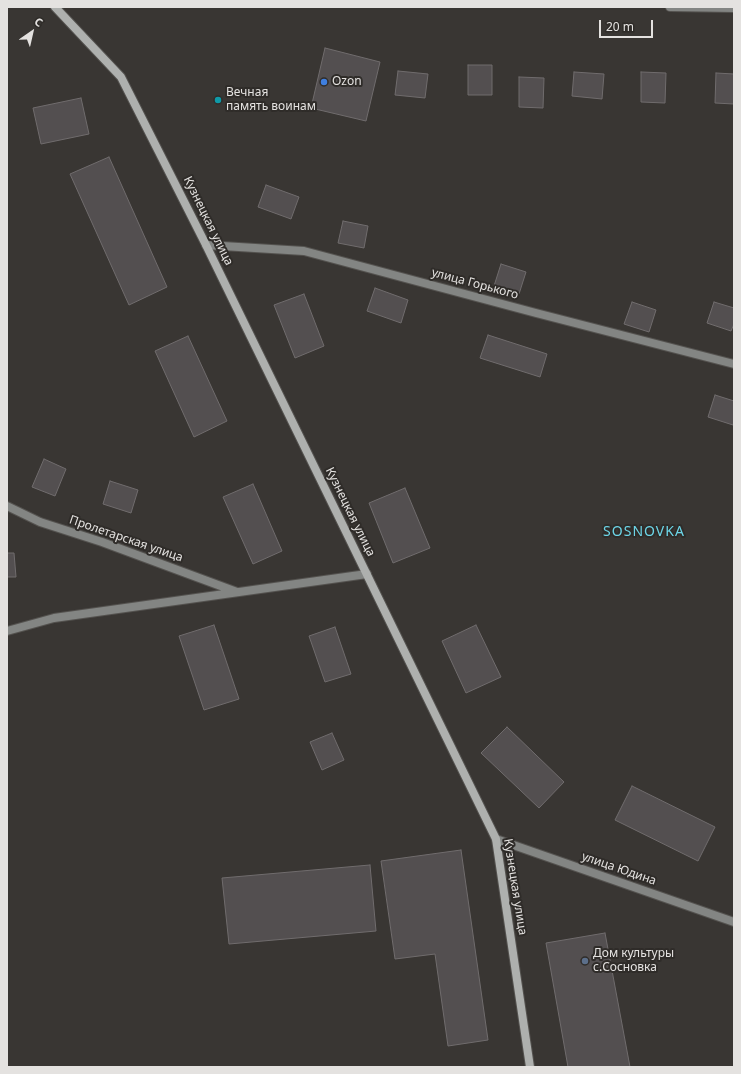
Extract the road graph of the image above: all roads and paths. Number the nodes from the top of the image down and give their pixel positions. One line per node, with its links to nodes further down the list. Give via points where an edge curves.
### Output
1 (55, 7): 5 (main road, Кузнецкая улица, via 122,77)
2 (670, 7): 3 (street)
3 (718, 8): 4 (street)
4 (734, 8)
5 (206, 245): 6 (street, улица Горького, via 304,251); 8 (main road, Кузнецкая улица)
6 (734, 364)
7 (7, 506): 9 (street, Пролетарская улица, via 40,522)
8 (367, 574): 9 (street, Пролетарская улица); 11 (main road, Кузнецкая улица)
9 (238, 592): 10 (street, Пролетарская улица, via 54,618)
10 (7, 631)
11 (496, 839): 12 (street, улица Юдина); 13 (main road, Кузнецкая улица)
12 (734, 922)
13 (530, 1067)

